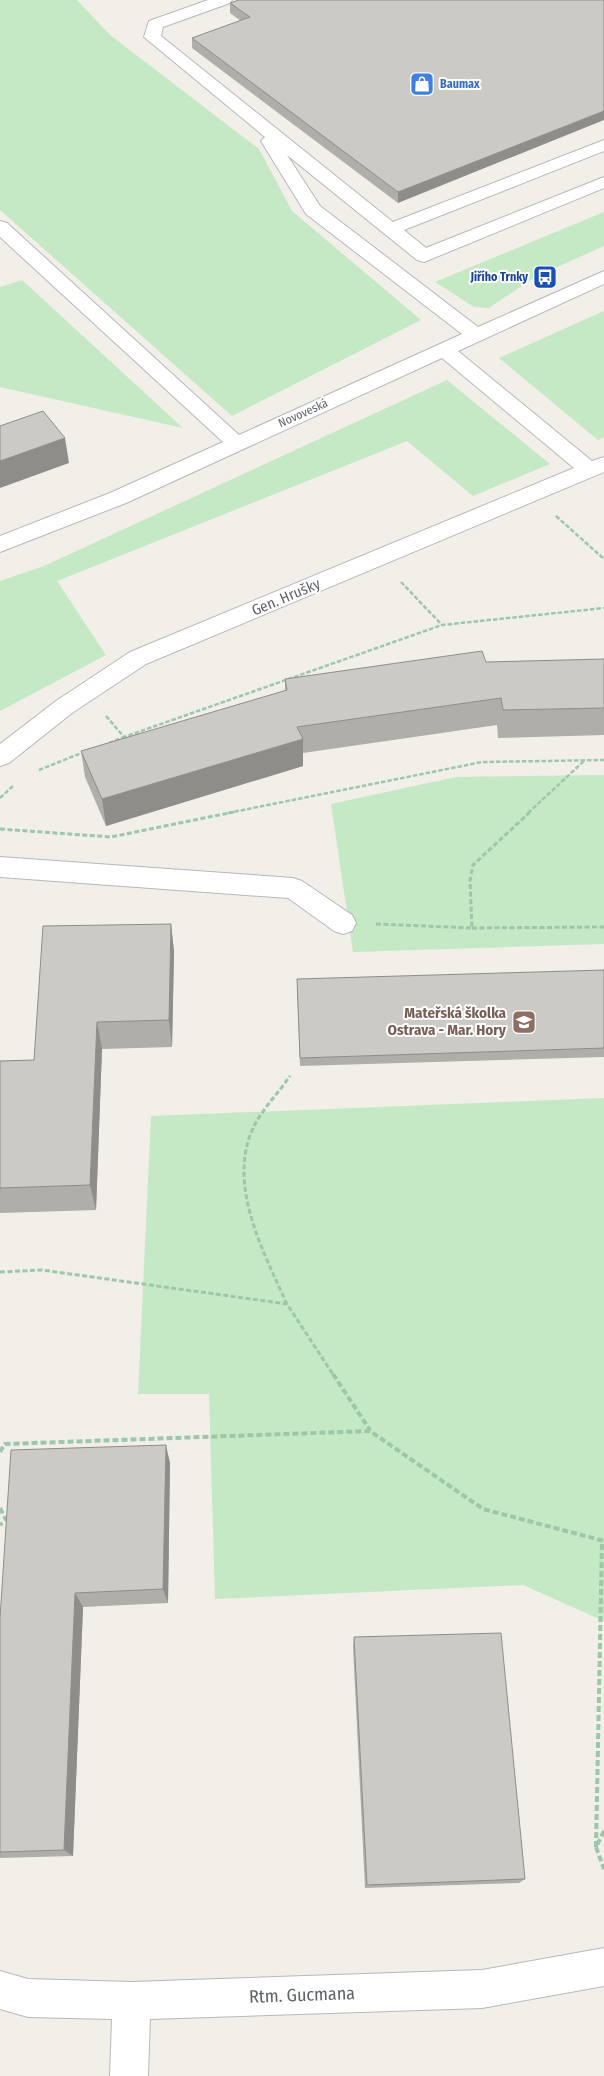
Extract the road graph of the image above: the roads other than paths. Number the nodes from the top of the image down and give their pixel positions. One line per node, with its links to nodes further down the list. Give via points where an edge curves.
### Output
1 (224, 0): 2 (street, via 155,24 152,37)
2 (260, 125): 6 (street); 8 (street, via 313,210)
3 (604, 145): 6 (street)
4 (604, 182): 6 (street, via 424,256)
5 (0, 227): 10 (street)
6 (391, 229)
7 (604, 277): 8 (street, Novoveská)
8 (476, 335): 9 (street, Novoveská)
9 (445, 350): 10 (street, Novoveská); 11 (street, Gen. Hrušky)
10 (236, 443): 12 (street, Novoveská, via 118,498)
11 (597, 467): 13 (street, Gen. Hrušky, via 138,658)
12 (0, 544)
13 (0, 757)
14 (0, 867): 15 (street, via 293,888)
15 (343, 923)
16 (604, 1967): 18 (street, Rtm. Gucmana, via 482,1989)
17 (0, 1990): 18 (street, Rtm. Gucmana, via 28,1998)
18 (132, 2001): 19 (street)
19 (129, 2076)

